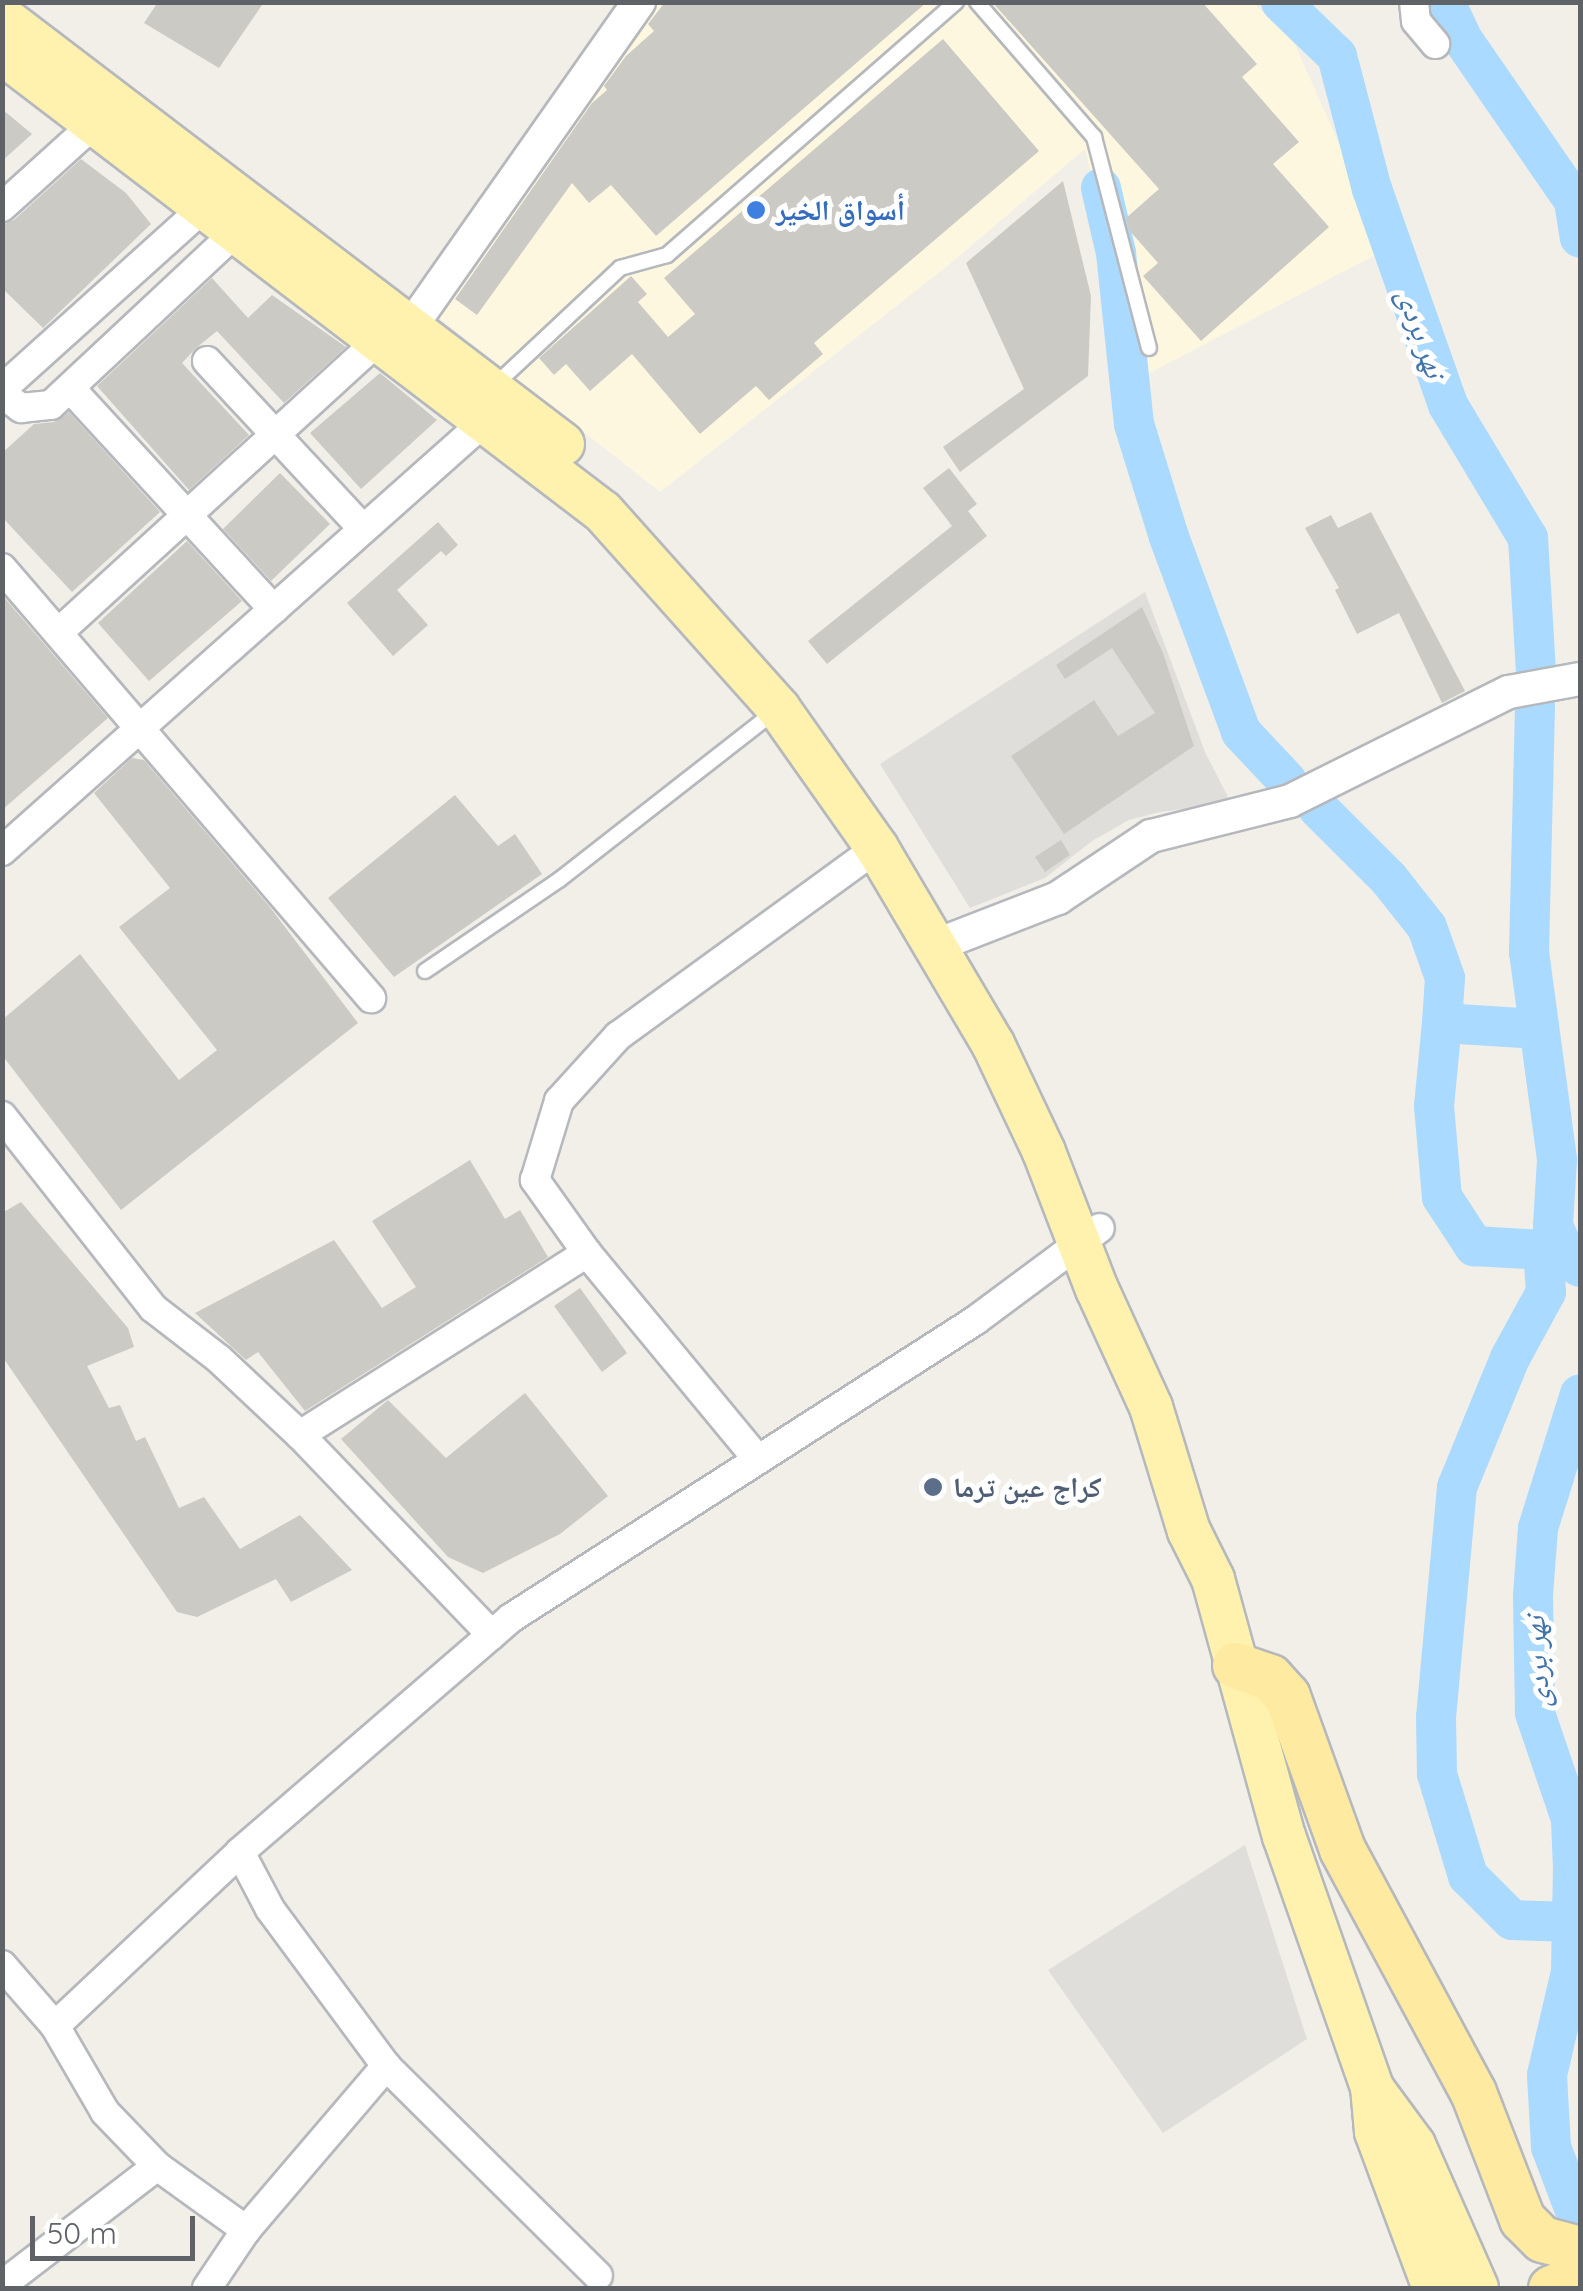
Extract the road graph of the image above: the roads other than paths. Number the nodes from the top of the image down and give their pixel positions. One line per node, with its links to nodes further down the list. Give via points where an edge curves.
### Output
1 (639, 2): 12 (street)
2 (956, 2): 17 (lane, via 667,255 620,268)
3 (977, 2): 13 (lane, via 1094,137)
4 (1414, 2): 6 (street, via 1416,20)
5 (2, 17): 8 (main road)
6 (1434, 44)
7 (2, 53): 8 (main road)
8 (104, 115): 9 (main road); 10 (street)
9 (216, 198): 11 (main road); 12 (main road); 16 (street)
10 (2, 207)
11 (236, 232): 12 (main road); 15 (street)
12 (396, 332): 17 (main road); 18 (street)
13 (1149, 348)
14 (207, 361): 18 (street)
15 (70, 388): 16 (street, via 51,405 30,410); 19 (street)
16 (2, 392)
17 (490, 403): 20 (street); 25 (main road, via 635,544); 29 (main road, via 622,494 757,642 859,771)
18 (276, 436): 19 (street); 20 (street)
19 (188, 516): 22 (street); 23 (street)
20 (363, 529): 22 (street)
21 (2, 568): 23 (street)
22 (274, 610): 26 (street)
23 (59, 632): 26 (street)
24 (1580, 679): 29 (street, via 1509,692 1290,801 1151,836 1058,898)
25 (779, 709): 28 (main road); 30 (lane, via 559,880)
26 (142, 729): 27 (street); 31 (street)
27 (5, 842)
28 (877, 848): 29 (main road); 35 (street, via 618,1036 559,1101 535,1180)
29 (949, 941): 34 (main road)
30 (426, 971)
31 (372, 998)
32 (2, 1116): 33 (street)
33 (12, 1145): 36 (street, via 153,1308)
34 (1090, 1236): 37 (street, via 976,1320); 39 (main road, via 1189,1531 1213,1579)
35 (587, 1254): 36 (street); 37 (street)
36 (300, 1435): 38 (street)
37 (758, 1460): 38 (street)
38 (492, 1635): 40 (street)
39 (1235, 1665): 46 (highway, via 1259,1671 1287,1696 1342,1849 1460,2066 1522,2219 1542,2238); 47 (main road, via 1289,1853 1372,2087 1376,2132)
40 (240, 1852): 42 (street); 43 (street, via 270,1910)
41 (2, 1965): 42 (street)
42 (55, 2026): 44 (street, via 105,2112)
43 (386, 2066): 45 (street); 48 (street)
44 (157, 2166): 45 (street); 50 (street)
45 (246, 2230): 51 (street)
46 (1580, 2249)
47 (1440, 2266): 52 (main road)
48 (598, 2276)
49 (1580, 2276): 53 (highway)
50 (2, 2286)
51 (207, 2288)
52 (1477, 2288)
53 (1551, 2288)

